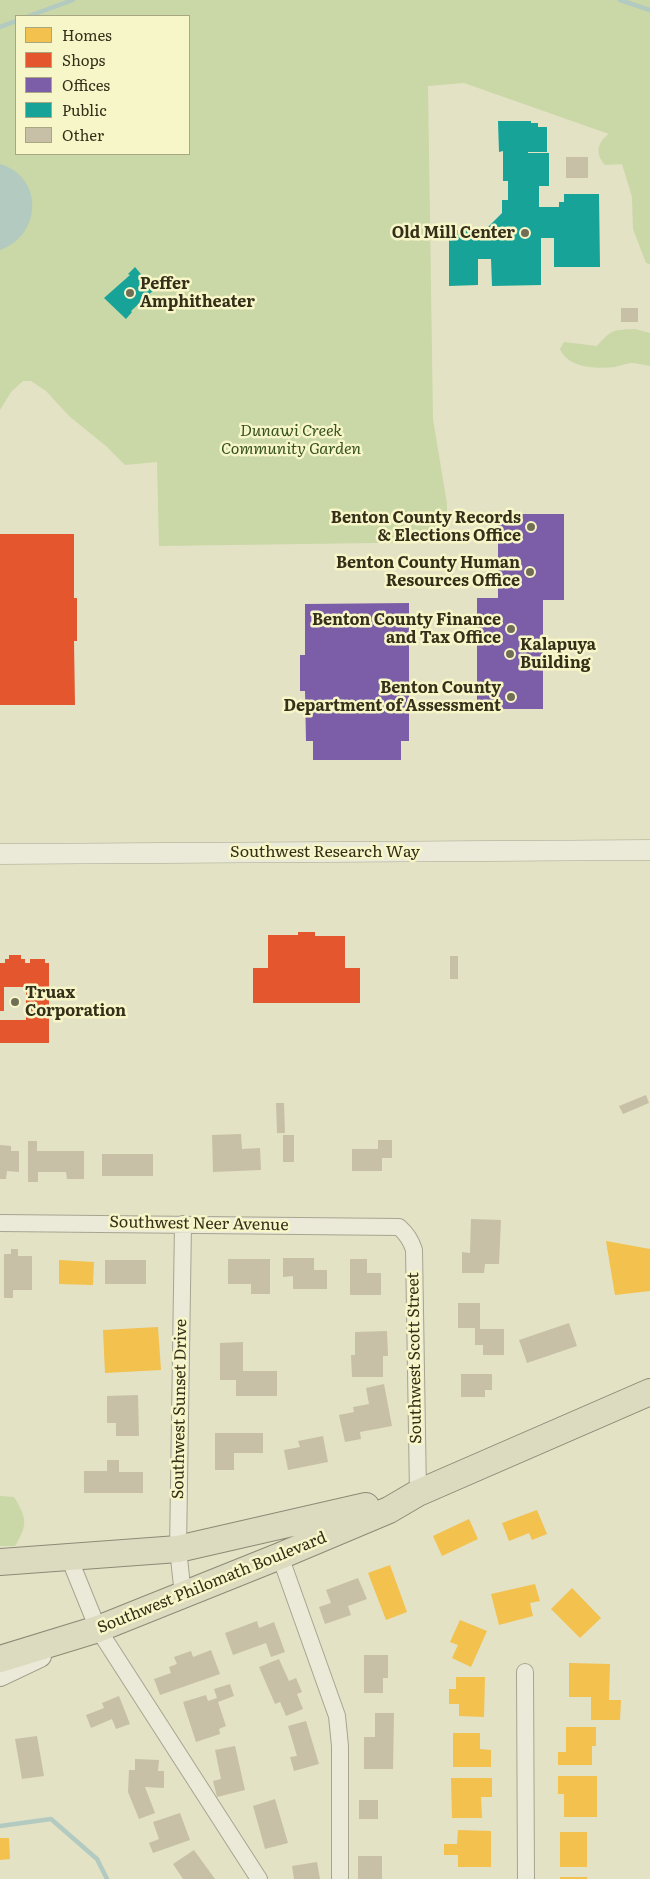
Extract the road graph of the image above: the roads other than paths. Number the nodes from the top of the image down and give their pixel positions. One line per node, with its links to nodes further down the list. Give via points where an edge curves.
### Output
1 (650, 850): 2 (street, Southwest Research Way)
2 (0, 854)
3 (0, 1223): 4 (street, Southwest Neer Avenue)
4 (182, 1224): 5 (street, Southwest Neer Avenue); 8 (street, Southwest Sunset Drive)
5 (399, 1227): 7 (street, Southwest Scott Street, via 412,1242 414,1250)
6 (650, 1392): 7 (highway, Southwest Philomath Boulevard)
7 (418, 1493): 8 (highway, Southwest Philomath Boulevard); 9 (highway, Southwest Philomath Boulevard, via 389,1510)
8 (178, 1549): 10 (highway, Southwest Philomath Boulevard); 12 (street, Southwest Sunset Drive)
9 (280, 1556): 12 (highway, Southwest Philomath Boulevard); 18 (street, via 337,1716)
10 (67, 1558): 11 (highway, Southwest Philomath Boulevard); 13 (street)
11 (0, 1562)
12 (183, 1595): 13 (highway, Southwest Philomath Boulevard)
13 (98, 1629): 14 (highway, Southwest Philomath Boulevard); 16 (main road); 17 (street)
14 (0, 1659)
15 (525, 1672): 19 (street)
16 (0, 1675)
17 (259, 1879)
18 (340, 1879)
19 (526, 1879)

